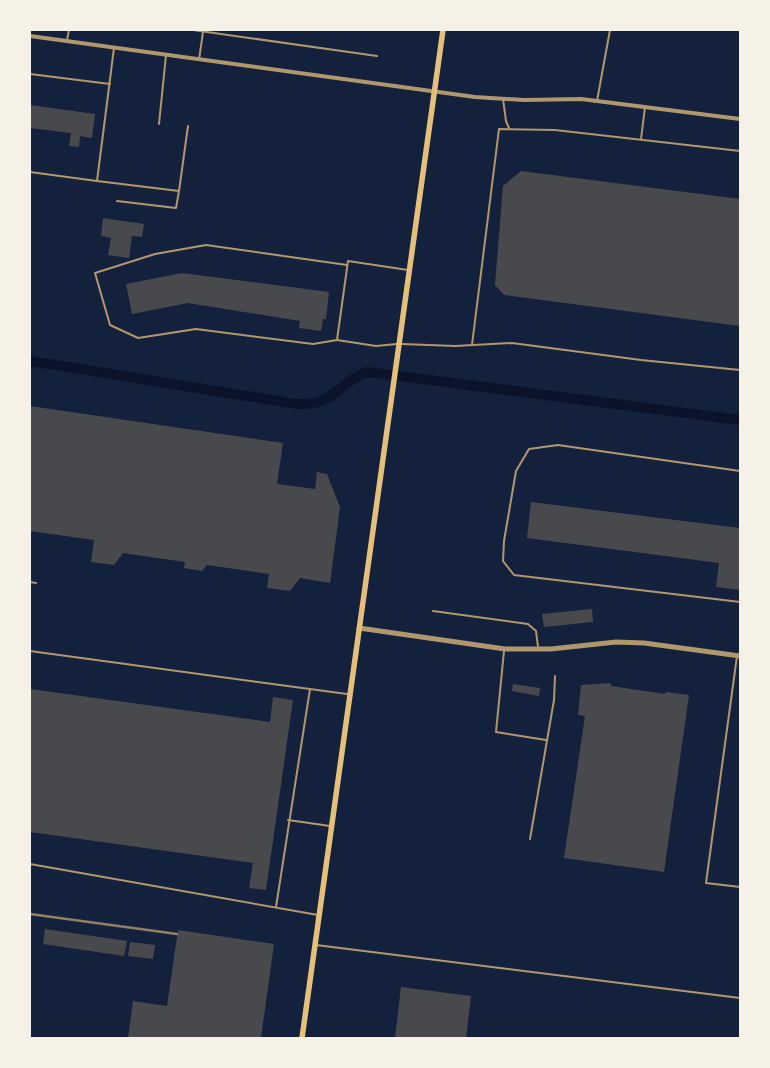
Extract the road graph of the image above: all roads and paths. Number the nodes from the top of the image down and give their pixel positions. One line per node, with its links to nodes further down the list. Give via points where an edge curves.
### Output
1 (69, 30): 7 (lane)
2 (192, 30): 5 (lane)
3 (443, 30): 14 (main road)
4 (610, 30): 16 (lane)
5 (204, 32): 10 (lane); 11 (lane)
6 (30, 36): 7 (street)
7 (67, 42): 8 (street)
8 (114, 48): 9 (street); 13 (lane)
9 (166, 55): 11 (street); 19 (lane)
10 (377, 56)
11 (199, 60): 14 (street)
12 (30, 74): 13 (lane)
13 (110, 84): 25 (lane)
14 (434, 92): 15 (street); 29 (main road)
15 (503, 99): 16 (street); 21 (lane)
16 (597, 101): 17 (street)
17 (645, 107): 18 (street); 22 (lane)
18 (740, 120)
19 (159, 124)
20 (188, 126): 26 (lane)
21 (509, 128): 22 (lane); 32 (lane, via 499,129)
22 (641, 140): 23 (lane)
23 (740, 151)
24 (30, 172): 25 (lane)
25 (97, 181): 26 (lane)
26 (179, 191): 27 (lane, via 176,208)
27 (117, 202)
28 (348, 265): 29 (lane, via 348,261); 30 (lane); 30 (lane, via 206,246 155,254 95,273 110,325 138,338 196,329 313,344)
29 (409, 270): 31 (main road)
30 (337, 340): 31 (lane, via 376,346)
31 (399, 344): 32 (lane); 39 (main road)
32 (472, 345): 33 (lane, via 512,343)
33 (740, 370)
34 (740, 471): 37 (lane, via 558,445 529,449 516,471 504,541 504,560 514,575)
35 (30, 582): 36 (lane)
36 (36, 583)
37 (740, 602)
38 (433, 611): 41 (lane, via 528,624 536,631)
39 (359, 628): 40 (street); 46 (main road)
40 (505, 649): 41 (street); 47 (lane, via 496,732)
41 (538, 649): 43 (street, via 616,642)
42 (30, 651): 45 (lane)
43 (739, 656): 52 (lane, via 706,882)
44 (555, 676): 47 (lane)
45 (310, 689): 46 (lane); 48 (lane)
46 (350, 694): 49 (main road)
47 (547, 740): 50 (lane)
48 (288, 820): 49 (lane); 53 (lane)
49 (332, 827): 54 (main road)
50 (530, 839)
51 (30, 864): 53 (lane)
52 (740, 887)
53 (276, 907): 54 (lane)
54 (320, 916): 55 (main road)
55 (316, 945): 56 (lane); 57 (main road)
56 (740, 998)
57 (302, 1038)

